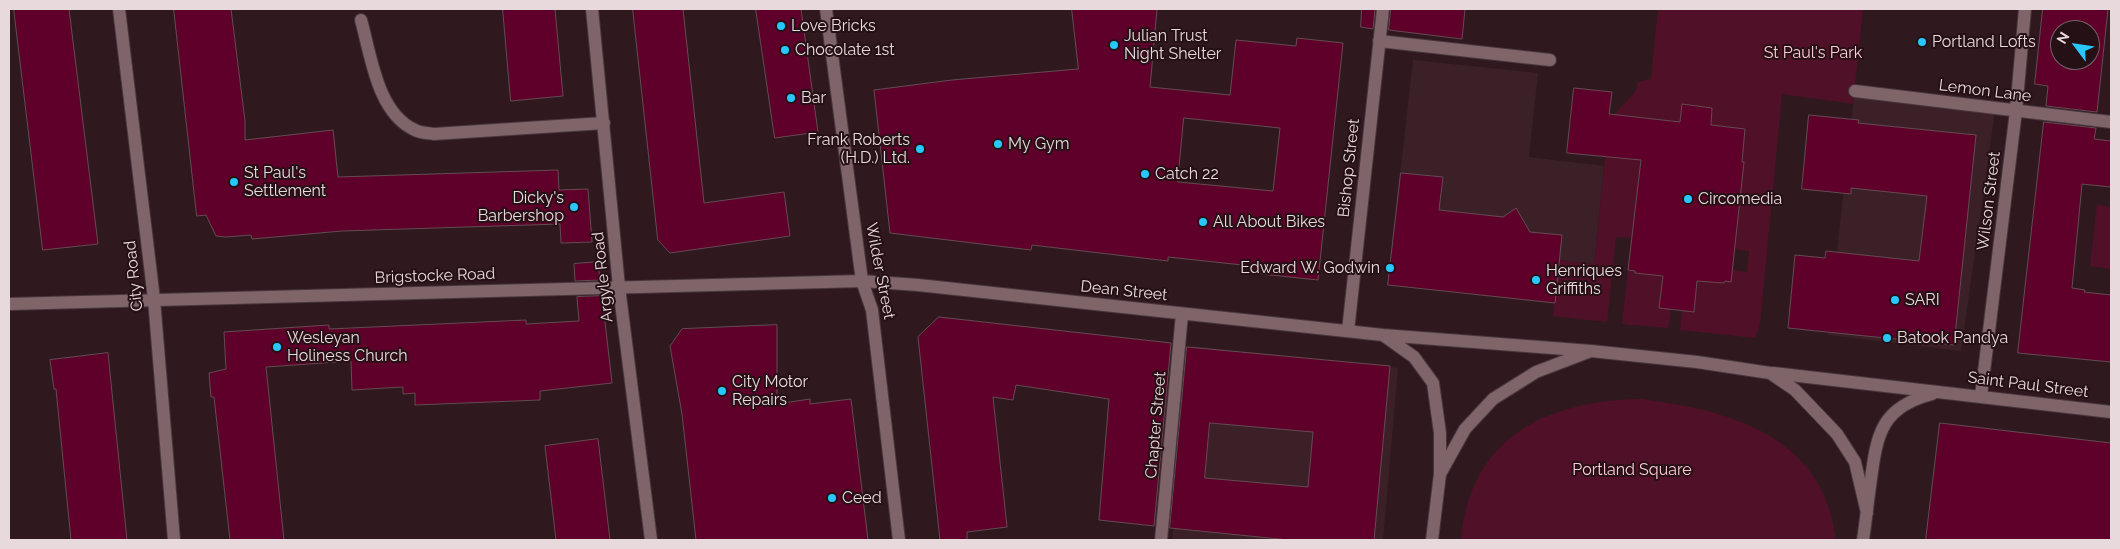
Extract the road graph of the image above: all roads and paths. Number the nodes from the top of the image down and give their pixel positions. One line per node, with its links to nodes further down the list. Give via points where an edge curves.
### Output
1 (119, 9): 15 (street, City Road)
2 (592, 9): 12 (street, Argyle Road)
3 (826, 9): 13 (street, Wilder Street)
4 (1383, 9): 7 (street, Bishop Street)
5 (2025, 9): 10 (street, Wilson Street)
6 (361, 20): 12 (street, via 387,103 398,118 416,131 434,134)
7 (1379, 41): 8 (street); 18 (street, Bishop Street)
8 (1550, 60)
9 (1855, 91): 10 (street, Lemon Lane)
10 (2016, 111): 11 (street, Lemon Lane); 23 (street, Wilson Street)
11 (2111, 122)
12 (604, 123): 14 (street, Argyle Road)
13 (862, 281): 14 (street, Brigstocke Road); 17 (street, Dean Street); 29 (street, Wilder Street, via 872,310)
14 (619, 287): 15 (street, Brigstocke Road); 28 (street, Argyle Road)
15 (154, 299): 16 (street, Brigstocke Road); 27 (street, City Road)
16 (9, 304)
17 (1182, 314): 18 (street, Dean Street); 30 (street, Chapter Street)
18 (1348, 331): 19 (street, Dean Street)
19 (1383, 335): 20 (street); 25 (street, via 1414,358 1433,383 1440,433)
20 (1591, 351): 21 (street); 25 (street, via 1536,372 1493,399 1464,429)
21 (1770, 373): 22 (street); 26 (street, via 1795,390 1837,434 1855,462)
22 (1940, 392): 23 (street, Saint Paul Street); 26 (street, via 1919,397 1900,407 1885,422 1876,441)
23 (1981, 396): 24 (street, Saint Paul Street)
24 (2111, 412)
25 (1440, 474): 31 (street)
26 (1867, 513): 32 (street)
27 (174, 540)
28 (651, 540)
29 (899, 540)
30 (1161, 540)
31 (1432, 540)
32 (1862, 540)

